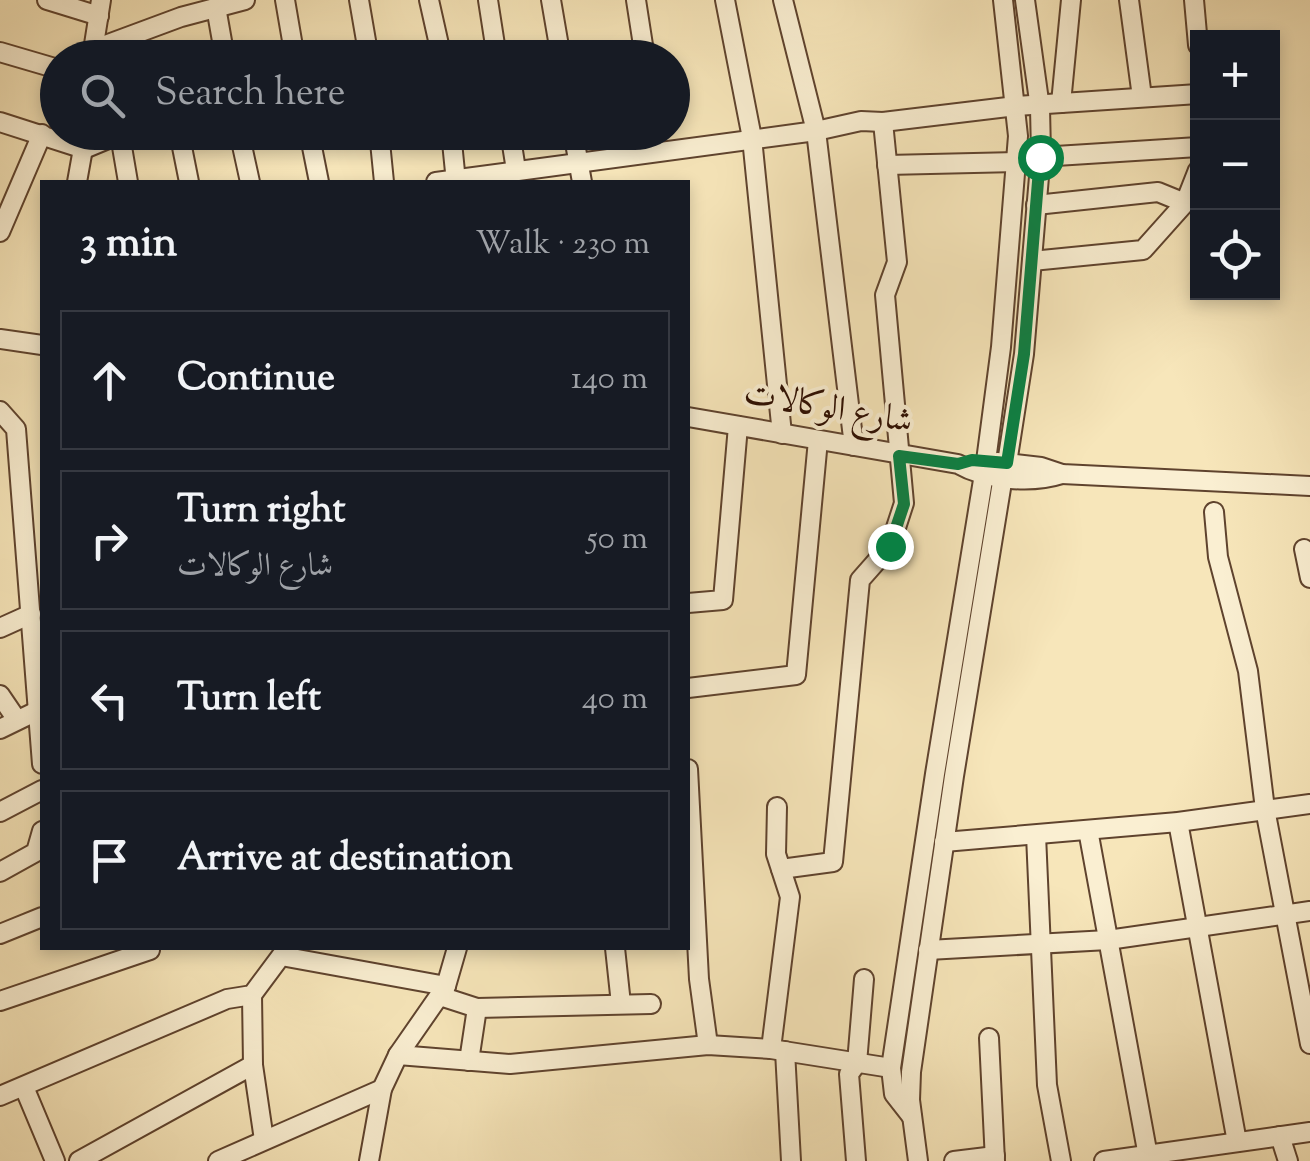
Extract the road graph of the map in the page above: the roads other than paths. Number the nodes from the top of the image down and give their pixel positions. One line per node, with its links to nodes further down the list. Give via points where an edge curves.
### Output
1 (47, 0): 16 (street)
2 (244, 0): 17 (street)
3 (286, 0): 22 (street)
4 (359, 0): 23 (street)
5 (429, 0): 24 (street)
6 (488, 0): 25 (street)
7 (551, 0): 26 (street)
8 (636, 0): 27 (street)
9 (725, 0): 39 (street)
10 (783, 0): 37 (street)
11 (1003, 0): 34 (street)
12 (1025, 0): 33 (street)
13 (1071, 0): 32 (street)
14 (1128, 0): 31 (street)
15 (1194, 0): 18 (street)
16 (100, 8): 19 (street)
17 (216, 8): 20 (street); 21 (street)
18 (1197, 30)
19 (94, 40)
20 (130, 40)
21 (222, 40)
22 (293, 40)
23 (365, 40)
24 (438, 40)
25 (494, 40)
26 (558, 40)
27 (642, 40)
28 (0, 52): 29 (street)
29 (40, 64)
30 (1190, 95): 31 (street)
31 (1142, 98): 32 (street)
32 (1061, 103): 33 (street)
33 (1039, 104): 34 (street); 53 (street)
34 (1016, 106): 36 (street); 55 (street)
35 (0, 122): 38 (street)
36 (883, 122): 37 (street); 56 (street)
37 (816, 130): 39 (street); 80 (street)
38 (40, 133)
39 (752, 138): 41 (street); 78 (street)
40 (40, 139): 70 (street)
41 (690, 141)
42 (1190, 147): 53 (street)
43 (83, 150): 58 (street)
44 (125, 150): 59 (street)
45 (183, 150): 60 (street)
46 (243, 150): 61 (street)
47 (313, 150): 62 (street)
48 (381, 150): 63 (street)
49 (453, 150): 64 (street)
50 (513, 150): 57 (street)
51 (576, 150): 54 (street)
52 (626, 150): 54 (street)
53 (1040, 157): 69 (street)
54 (578, 162): 57 (street); 66 (street)
55 (1017, 162): 56 (street); 82 (street)
56 (887, 165): 81 (street, via 897,262 885,295)
57 (516, 170): 65 (street)
58 (77, 180)
59 (128, 180)
60 (189, 180)
61 (250, 180)
62 (320, 180)
63 (384, 180)
64 (456, 180)
65 (461, 180)
66 (582, 180)
67 (1190, 192): 68 (street)
68 (1186, 203): 69 (street, via 1158,192); 71 (street, via 1143,250)
69 (1036, 205): 71 (street)
70 (0, 232)
71 (1032, 260): 82 (street, via 1024,354)
72 (0, 338): 73 (street)
73 (40, 345)
74 (0, 411): 77 (street)
75 (690, 417): 76 (street, شارع الوكالات)
76 (738, 426): 78 (street, شارع الوكالات); 89 (street, via 723,600)
77 (8, 432): 84 (street)
78 (782, 434): 79 (street, شارع الوكالات)
79 (818, 440): 80 (street, شارع الوكالات); 92 (street, via 796,676)
80 (854, 446): 81 (street, شارع الوكالات)
81 (899, 456): 82 (street, شارع الوكالات); 109 (street, via 904,504 898,527 860,580 833,862)
82 (995, 468): 83 (street, شارع الوكالات); 97 (street)
83 (1310, 486)
84 (21, 504): 85 (street); 90 (street)
85 (0, 511)
86 (1214, 512): 101 (street, via 1218,557 1248,671)
87 (1304, 549): 88 (street)
88 (1310, 578)
89 (690, 603)
90 (30, 614): 91 (street); 94 (street)
91 (0, 628)
92 (690, 688)
93 (0, 695): 95 (street)
94 (40, 710): 95 (street)
95 (17, 720): 96 (street)
96 (0, 730)
97 (944, 775): 107 (street); 139 (street)
98 (40, 791): 102 (street)
99 (1310, 804): 101 (street)
100 (777, 807): 109 (street)
101 (1265, 809): 103 (street); 112 (street)
102 (0, 812)
103 (1178, 822): 104 (street); 114 (street)
104 (1088, 830): 105 (street); 117 (street)
105 (1036, 836): 107 (street); 118 (street)
106 (40, 838): 110 (street, via 36,852)
107 (944, 842): 122 (street)
108 (690, 851): 115 (street)
109 (781, 870): 134 (street, via 790,897)
110 (0, 872)
111 (1310, 911): 112 (street)
112 (1286, 915): 114 (street); 132 (street)
113 (40, 918): 116 (street)
114 (1196, 926): 117 (street); 147 (street)
115 (692, 933): 133 (street)
116 (0, 934)
117 (1108, 940): 118 (street); 149 (street)
118 (1042, 944): 122 (street); 160 (street, via 1047,1085)
119 (150, 950): 127 (street)
120 (456, 950): 125 (street)
121 (615, 950): 128 (street)
122 (928, 950): 143 (street, via 911,1072)
123 (280, 952): 125 (street); 126 (street)
124 (864, 979): 137 (street)
125 (443, 991): 130 (street); 135 (street)
126 (252, 995): 138 (street); 140 (street, via 227,999)
127 (0, 1001)
128 (621, 1004): 129 (street); 130 (street)
129 (651, 1004)
130 (477, 1008): 136 (street)
131 (989, 1038): 150 (street)
132 (1310, 1044)
133 (708, 1045): 134 (street); 136 (street, via 510,1064)
134 (778, 1050): 137 (street); 156 (street)
135 (398, 1055): 136 (street); 141 (street)
136 (469, 1061)
137 (858, 1063): 139 (street); 157 (street, via 849,1074)
138 (253, 1065): 146 (street); 153 (street)
139 (892, 1068): 143 (street, via 894,1094)
140 (24, 1087): 142 (street); 152 (street)
141 (382, 1088): 146 (street); 155 (street)
142 (0, 1096)
143 (912, 1118): 158 (street)
144 (1310, 1132): 145 (street)
145 (1280, 1136): 147 (street); 161 (street)
146 (264, 1140): 154 (street)
147 (1237, 1142): 148 (street)
148 (1204, 1154): 149 (street)
149 (1148, 1156): 151 (street)
150 (995, 1158): 159 (street)
151 (1114, 1160)
152 (56, 1161)
153 (80, 1161)
154 (218, 1161)
155 (369, 1161)
156 (790, 1161)
157 (856, 1161)
158 (918, 1161)
159 (954, 1161)
160 (1061, 1161)
161 (1288, 1161)

